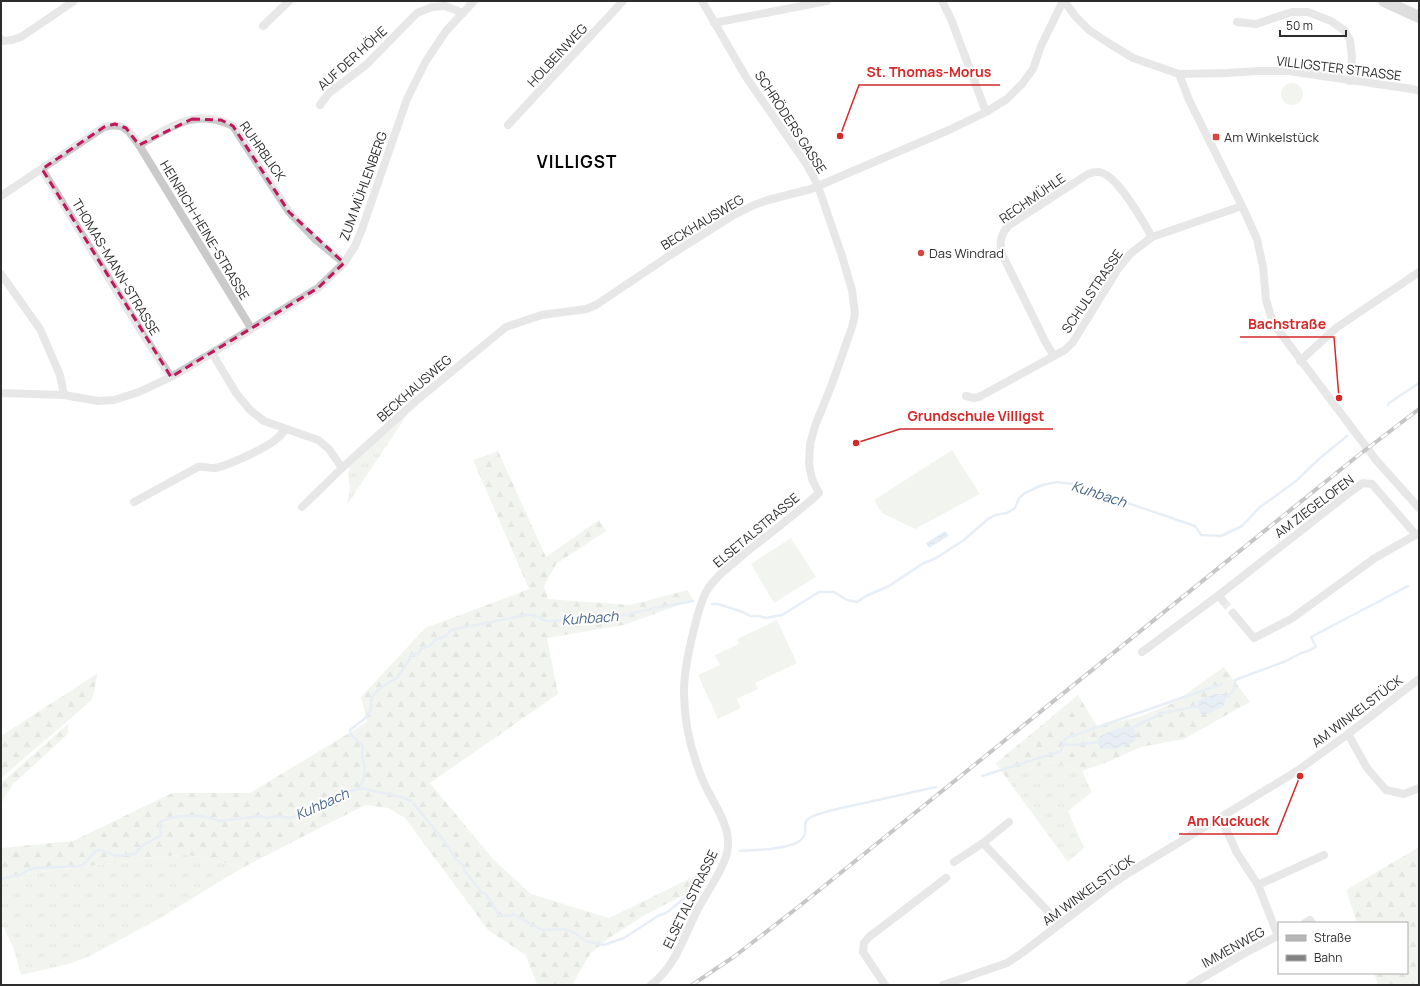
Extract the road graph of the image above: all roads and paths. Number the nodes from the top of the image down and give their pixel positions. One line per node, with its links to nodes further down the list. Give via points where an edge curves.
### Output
1 (74, 1): 15 (street, via 22,37 12,40)
2 (289, 1): 14 (street)
3 (474, 1): 10 (street, ZUM MÜHLENBERG)
4 (623, 1): 21 (street, HOLBEINWEG)
5 (702, 1): 13 (street, SCHRÖDERS GASSE)
6 (827, 1): 13 (street)
7 (942, 1): 20 (street)
8 (1063, 1): 16 (street, VILLIGSTER STRASSE, via 1089,30 1107,42 1133,58); 20 (street, BECKHAUSWEG, via 1033,69 1006,99)
9 (1384, 1): 11 (main road)
10 (463, 13): 19 (street, AUF DER HÖHE, via 445,6 432,6 417,13 366,65 329,93); 28 (street, ZUM MÜHLENBERG, via 446,31 426,61 406,99 362,229)
11 (1419, 17)
12 (1237, 22): 17 (street, via 1256,24 1292,12 1308,12 1331,21 1344,30 1350,40)
13 (714, 23): 24 (street, SCHRÖDERS GASSE, via 746,77)
14 (263, 26)
15 (1, 39)
16 (1179, 74): 17 (street, VILLIGSTER STRASSE, via 1288,71); 26 (street, via 1189,100)
17 (1350, 81): 18 (street, VILLIGSTER STRASSE)
18 (1419, 91)
19 (320, 105)
20 (986, 112): 24 (street, BECKHAUSWEG)
21 (508, 125)
22 (139, 145): 23 (street, via 126,128 116,124 104,127); 28 (street, RUHRBLICK, via 176,124 192,119 221,120 233,126 290,212 316,240); 31 (street, HEINRICH-HEINE-STRASSE)
23 (42, 169): 25 (street); 35 (street, THOMAS-MANN-STRASSE)
24 (818, 186): 40 (street, BECKHAUSWEG, via 761,202 732,216 596,305 586,309 542,315 506,327 416,400); 41 (street, SCHRÖDERS GASSE, via 852,290 855,314 810,444 809,464)
25 (1, 196)
26 (1242, 206): 27 (street, SCHULSTRASSE); 34 (street, via 1261,253 1270,314 1277,329)
27 (1152, 237): 33 (street, SCHULSTRASSE, via 1130,254 1073,342); 33 (street, RECHMÜHLE, via 1119,186 1106,174 1098,171 1088,174 1008,226 1002,233 1001,252)
28 (344, 263): 31 (street, ZUM MÜHLENBERG, via 318,288)
29 (1419, 272): 34 (street, via 1336,328)
30 (1, 274): 37 (street, via 40,329 60,375)
31 (251, 328): 32 (street, ZUM MÜHLENBERG)
32 (212, 353): 35 (street, ZUM MÜHLENBERG); 39 (street, via 236,393 250,410 264,421)
33 (1054, 356): 38 (street, SCHULSTRASSE, via 979,397)
34 (1300, 360): 44 (street, via 1376,460)
35 (171, 377): 37 (street, ZUM MÜHLENBERG, via 114,400 98,401)
36 (1, 393): 37 (street, ZUM MÜHLENBERG)
37 (64, 395)
38 (966, 396)
39 (285, 430): 40 (street, via 318,440 329,449); 42 (street, via 273,442 248,455 213,468 198,467)
40 (342, 468): 43 (street, BECKHAUSWEG)
41 (818, 493): 61 (street, ELSETALSTRASSE, via 800,511 721,573 706,591 700,606 688,658 684,691 685,708 695,760 723,820 728,848 673,962)
42 (134, 502)
43 (302, 507)
44 (1419, 508)
45 (1417, 534): 46 (street, AM ZIEGELOFEN, via 1375,558 1291,619 1254,638); 47 (street, AM ZIEGELOFEN, via 1372,484 1363,483 1221,598)
46 (1233, 613)
47 (1142, 652)
48 (1419, 679): 49 (street, AM WINKELSTÜCK)
49 (1348, 734): 50 (street, via 1367,768 1386,790 1404,794); 51 (street, AM WINKELSTÜCK, via 1298,771)
50 (1419, 788)
51 (1220, 818): 57 (street, IMMENWEG, via 1237,853); 58 (street, AM WINKELSTÜCK, via 1112,884)
52 (1009, 822): 53 (street)
53 (983, 843): 55 (street); 58 (street)
54 (1324, 855): 57 (street)
55 (954, 862)
56 (946, 878): 62 (street, via 868,937 864,943 863,952)
57 (1258, 885): 59 (street, IMMENWEG)
58 (1060, 924): 63 (street, AM WINKELSTÜCK, via 1007,963)
59 (1278, 934)
60 (1278, 937): 64 (street, IMMENWEG)
61 (651, 985)
62 (885, 985)
63 (943, 985)
64 (1190, 985)

